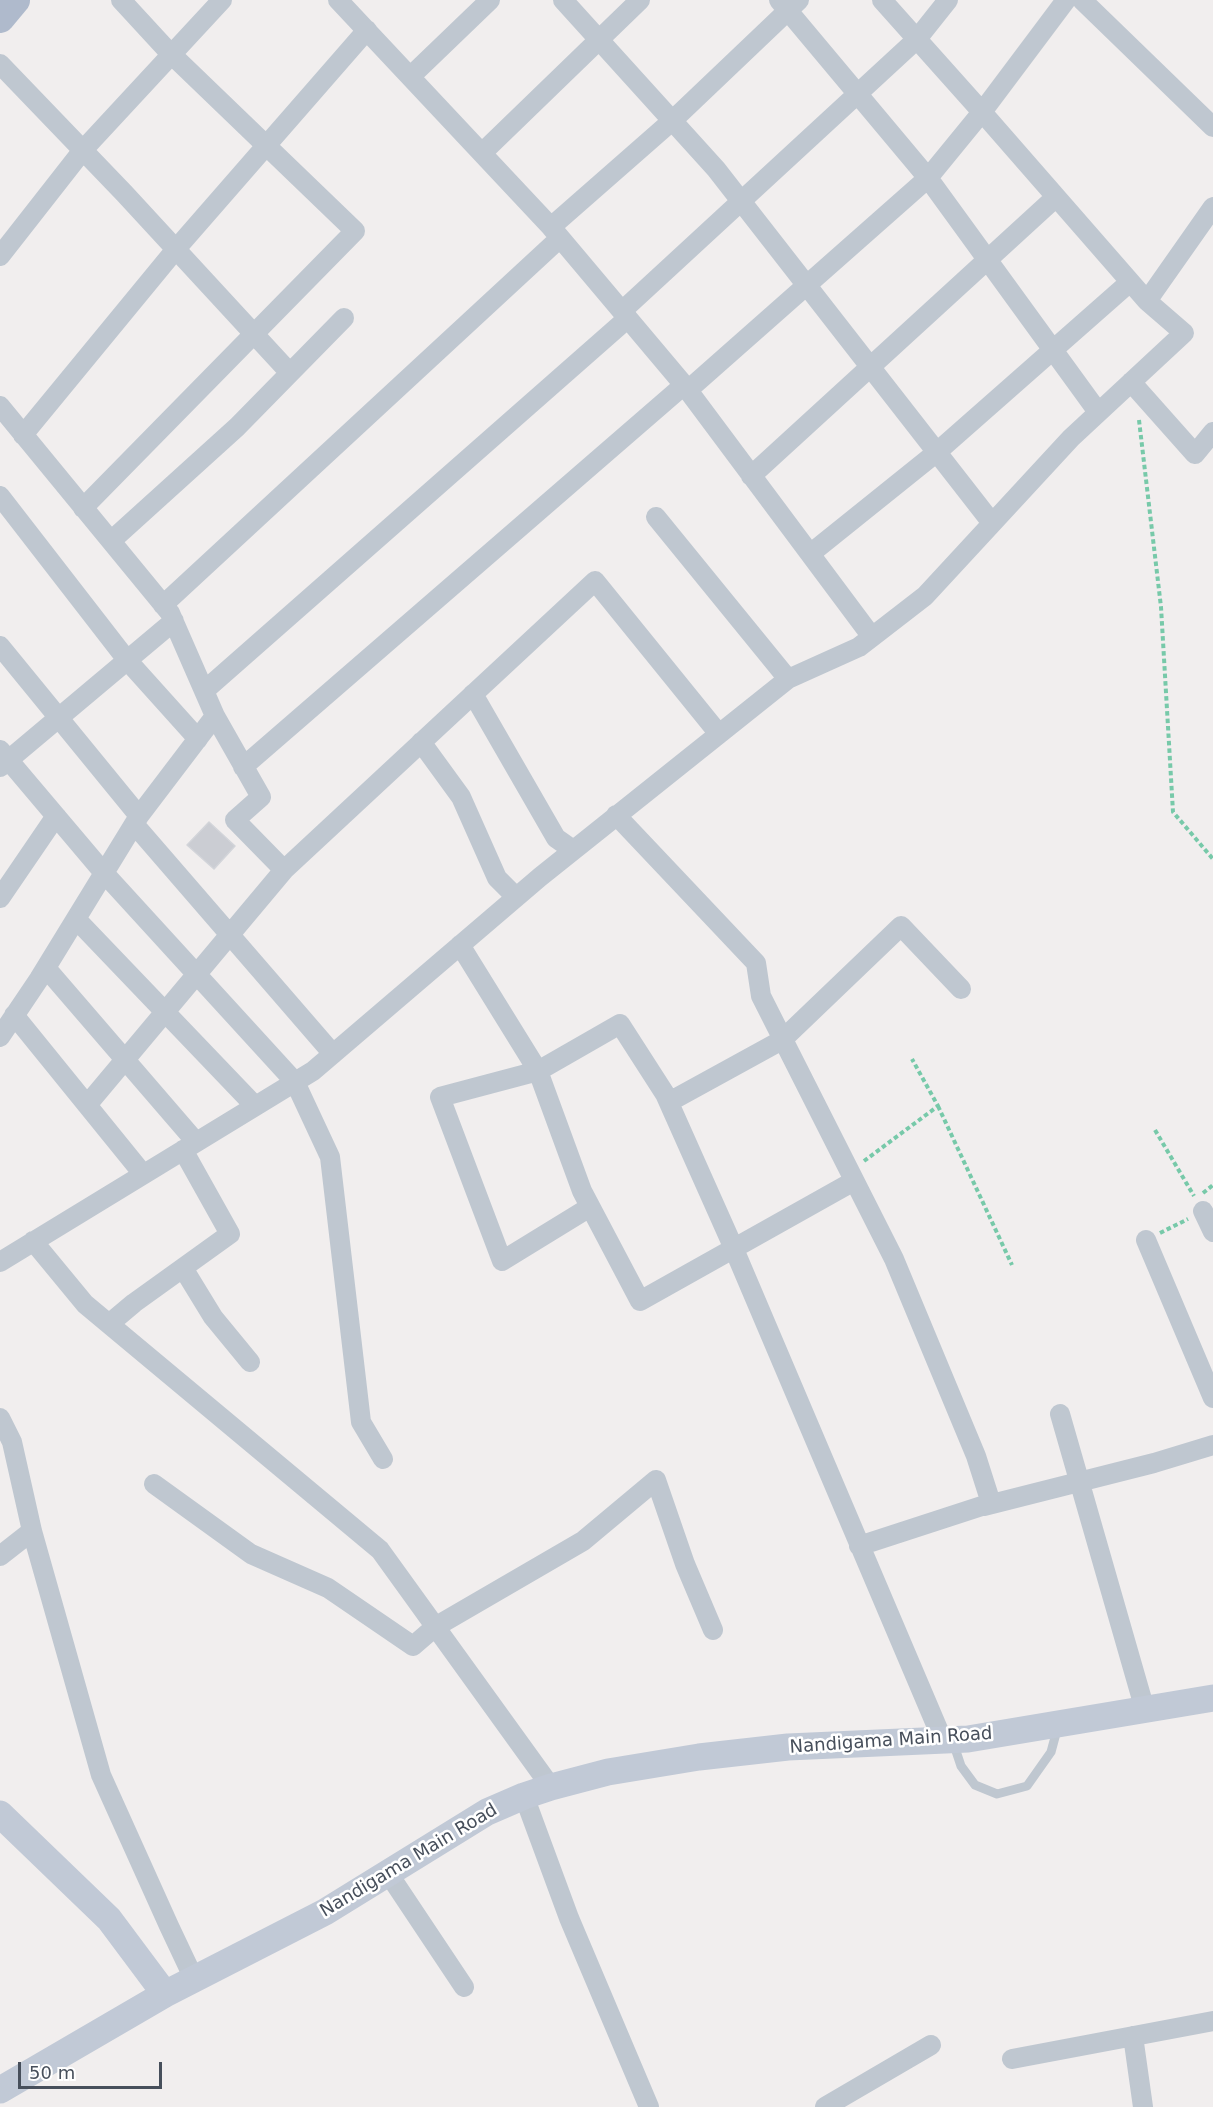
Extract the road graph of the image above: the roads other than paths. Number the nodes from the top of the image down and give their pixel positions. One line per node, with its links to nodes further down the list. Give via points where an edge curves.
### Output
1 (15, 0): 13 (main road)
2 (121, 0): 17 (street)
3 (222, 0): 17 (street)
4 (338, 0): 14 (street)
5 (490, 0): 19 (street)
6 (563, 0): 15 (street)
7 (640, 0): 15 (street)
8 (882, 0): 16 (street)
9 (948, 0): 16 (street)
10 (1066, 0): 21 (street)
11 (1082, 0): 23 (street)
12 (789, 3): 20 (street); 22 (street)
13 (0, 18)
14 (367, 30): 19 (street); 24 (street)
15 (600, 38): 22 (street); 26 (street)
16 (917, 39): 20 (street); 21 (street)
17 (172, 54): 24 (street); 25 (street)
18 (0, 64): 25 (street)
19 (411, 76): 26 (street)
20 (858, 93): 27 (street); 29 (street)
21 (982, 112): 27 (street); 28 (street)
22 (673, 120): 29 (street); 31 (street)
23 (1213, 127)
24 (266, 146): 32 (street); 40 (street, via 355,231)
25 (83, 150): 32 (street); 33 (street)
26 (482, 153): 31 (street)
27 (928, 178): 34 (street); 36 (street)
28 (1056, 197): 34 (street); 35 (street)
29 (741, 201): 36 (street); 38 (street)
30 (1213, 207): 37 (street)
31 (555, 232): 38 (street); 58 (street)
32 (176, 249): 40 (street); 49 (street)
33 (0, 256)
34 (988, 260): 41 (street); 42 (street)
35 (1130, 282): 37 (street); 41 (street)
36 (807, 285): 42 (street); 45 (street)
37 (1147, 301): 44 (street, via 1184,333)
38 (625, 315): 45 (street); 64 (street)
39 (344, 318): 43 (street)
40 (254, 334): 43 (street); 53 (street)
41 (1053, 350): 47 (street); 50 (street)
42 (870, 367): 50 (street); 51 (street)
43 (290, 373): 56 (street, via 237,427)
44 (1129, 384): 47 (street); 48 (street, via 1195,454)
45 (686, 388): 51 (street); 72 (street)
46 (0, 406): 49 (street)
47 (1098, 412): 55 (street)
48 (1213, 432)
49 (23, 435): 53 (street)
50 (937, 452): 55 (street); 57 (street)
51 (751, 476): 57 (street)
52 (0, 496): 62 (street)
53 (83, 507): 56 (street)
54 (656, 517): 63 (street)
55 (992, 523): 60 (street, via 925,596)
56 (111, 541): 58 (street)
57 (810, 554): 60 (street)
58 (163, 604): 59 (street)
59 (174, 621): 62 (street); 64 (street)
60 (872, 637): 63 (street, via 859,647)
61 (0, 646): 66 (street)
62 (127, 660): 66 (street); 69 (street)
63 (788, 679): 68 (street)
64 (204, 691): 67 (street)
65 (473, 694): 68 (street, via 595,581); 70 (street); 76 (street, via 556,838)
66 (59, 717): 71 (street); 75 (street)
67 (215, 717): 69 (street); 72 (street)
68 (719, 734): 74 (street)
69 (198, 738): 75 (street)
70 (421, 742): 77 (street); 79 (street, via 462,797 497,878)
71 (3, 759): 73 (street)
72 (243, 767): 77 (street, via 261,798 235,820)
73 (56, 816): 78 (street); 80 (street)
74 (616, 816): 76 (street); 90 (street, via 756,963 761,996)
75 (136, 820): 78 (street); 82 (street)
76 (573, 850): 79 (street)
77 (284, 870): 82 (street)
78 (104, 873): 81 (street); 85 (street)
79 (516, 897): 83 (street)
80 (0, 898)
81 (76, 919): 84 (street); 87 (street)
82 (230, 935): 85 (street); 91 (street)
83 (460, 945): 91 (street); 93 (street)
84 (46, 968): 88 (street); 92 (street)
85 (196, 975): 87 (street); 94 (street)
86 (961, 989): 90 (street, via 901,926)
87 (165, 1012): 92 (street); 97 (street)
88 (14, 1015): 89 (street); 96 (street)
89 (0, 1036)
90 (782, 1040): 95 (street); 100 (street)
91 (333, 1054): 94 (street)
92 (125, 1059): 96 (street); 98 (street)
93 (538, 1071): 95 (street, via 620,1024); 101 (street); 101 (street, via 440,1096 502,1262)
94 (295, 1083): 97 (street); 115 (street, via 330,1157 361,1422)
95 (669, 1102): 106 (street)
96 (87, 1105): 99 (street)
97 (255, 1106): 98 (street)
98 (190, 1146): 99 (street); 108 (street, via 230,1234)
99 (143, 1174): 105 (street)
100 (851, 1177): 106 (street); 118 (street, via 894,1259 976,1456 991,1503)
101 (590, 1207): 106 (street, via 640,1301)
102 (1203, 1211): 103 (street)
103 (1213, 1232)
104 (1146, 1240): 111 (street)
105 (33, 1241): 107 (street); 109 (street, via 86,1304)
106 (734, 1249): 120 (street)
107 (0, 1262)
108 (183, 1268): 109 (street); 110 (street, via 213,1317)
109 (109, 1324): 122 (street, via 380,1550)
110 (250, 1362)
111 (1213, 1398)
112 (1060, 1414): 116 (street)
113 (0, 1418): 119 (street, via 12,1442)
114 (1213, 1445): 116 (street)
115 (383, 1459)
116 (1080, 1481): 118 (street); 125 (street)
117 (154, 1484): 122 (street, via 251,1554 328,1587 413,1646)
118 (984, 1506): 120 (street)
119 (32, 1531): 121 (street); 132 (street, via 101,1775)
120 (860, 1546): 127 (street)
121 (0, 1556)
122 (435, 1627): 123 (street, via 583,1541 656,1480); 128 (street)
123 (713, 1630)
124 (1213, 1698): 125 (street, Nandigama Main Road)
125 (1145, 1710): 126 (street, Nandigama Main Road)
126 (1058, 1724): 127 (street, Nandigama Main Road); 127 (lane, via 1052,1752 1027,1786 997,1794 975,1785)
127 (948, 1741): 128 (street, Nandigama Main Road, via 788,1748 699,1757 608,1772)
128 (551, 1787): 129 (street, Nandigama Main Road)
129 (524, 1796): 131 (street, Nandigama Main Road, via 487,1812); 140 (street, via 568,1918)
130 (0, 1814): 134 (street, via 109,1918)
131 (388, 1873): 132 (street, Nandigama Main Road, via 325,1912); 133 (street)
132 (194, 1978): 134 (street, Nandigama Main Road)
133 (464, 1987)
134 (165, 1994): 139 (street, Nandigama Main Road)
135 (1213, 2021): 136 (street)
136 (1133, 2036): 138 (street); 142 (street)
137 (931, 2045): 141 (street)
138 (1012, 2059)
139 (0, 2090)
140 (649, 2107)
141 (825, 2107)
142 (1143, 2107)

